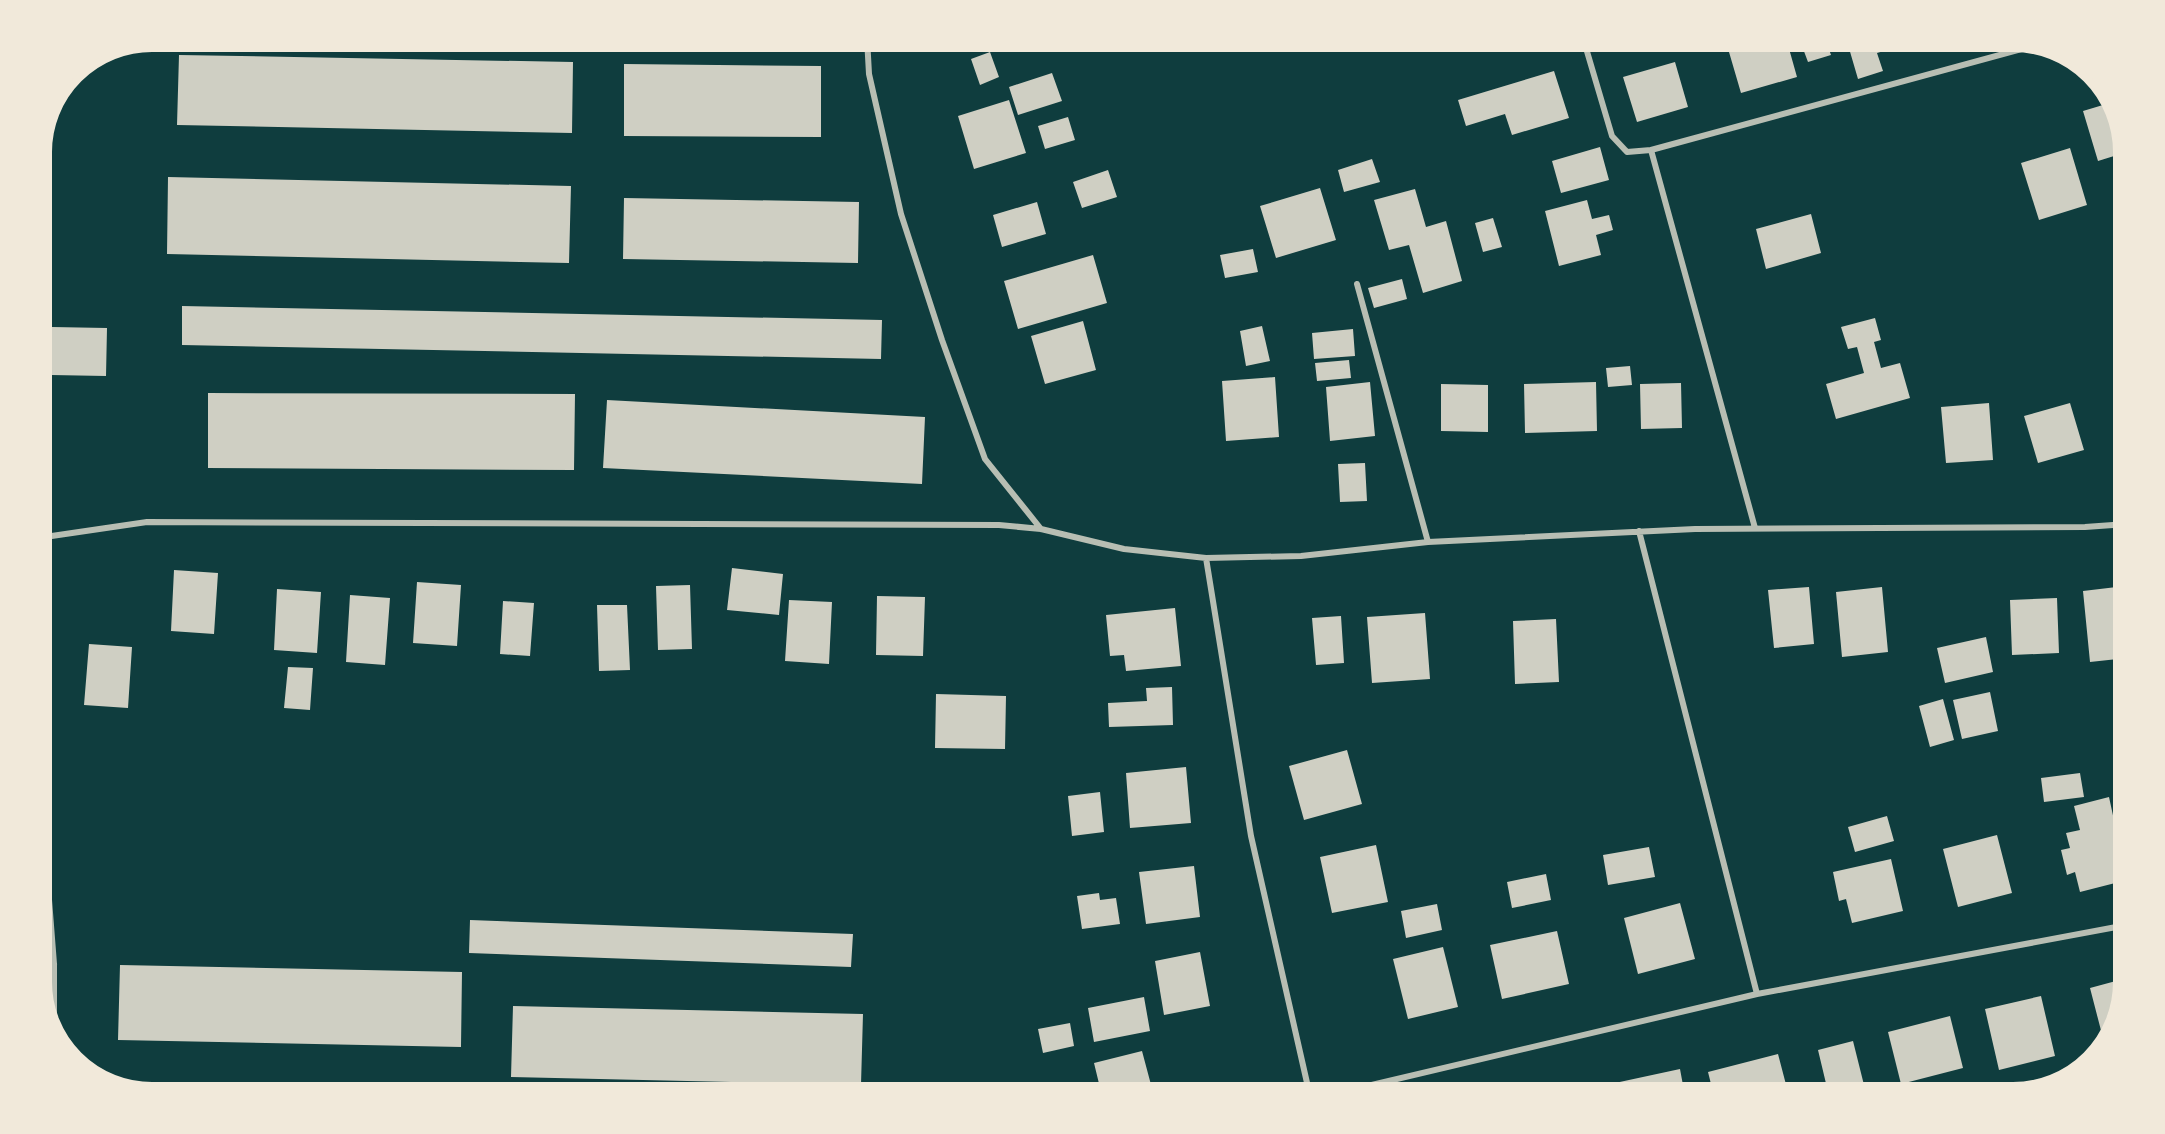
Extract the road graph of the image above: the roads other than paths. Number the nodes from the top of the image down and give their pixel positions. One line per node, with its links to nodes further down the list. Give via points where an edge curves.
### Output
1 (868, 48): 8 (street, via 869,74 901,214 942,340 985,459)
2 (1586, 48): 4 (street, via 1612,136 1627,152)
3 (2022, 49): 4 (street)
4 (1651, 150): 7 (street)
5 (1357, 284): 11 (street)
6 (2117, 525): 7 (street)
7 (1755, 528): 9 (street)
8 (1041, 529): 10 (street, via 988,525 147,522); 12 (street, via 1124,549)
9 (1639, 531): 11 (street); 17 (street)
10 (48, 537)
11 (1428, 542): 12 (street, via 1301,556)
12 (1206, 558): 19 (street, via 1251,836)
13 (48, 887): 15 (street)
14 (2117, 927): 17 (street)
15 (54, 964): 16 (street); 18 (street)
16 (48, 967)
17 (1757, 994): 20 (street)
18 (54, 1016)
19 (1308, 1086)
20 (1367, 1086)

